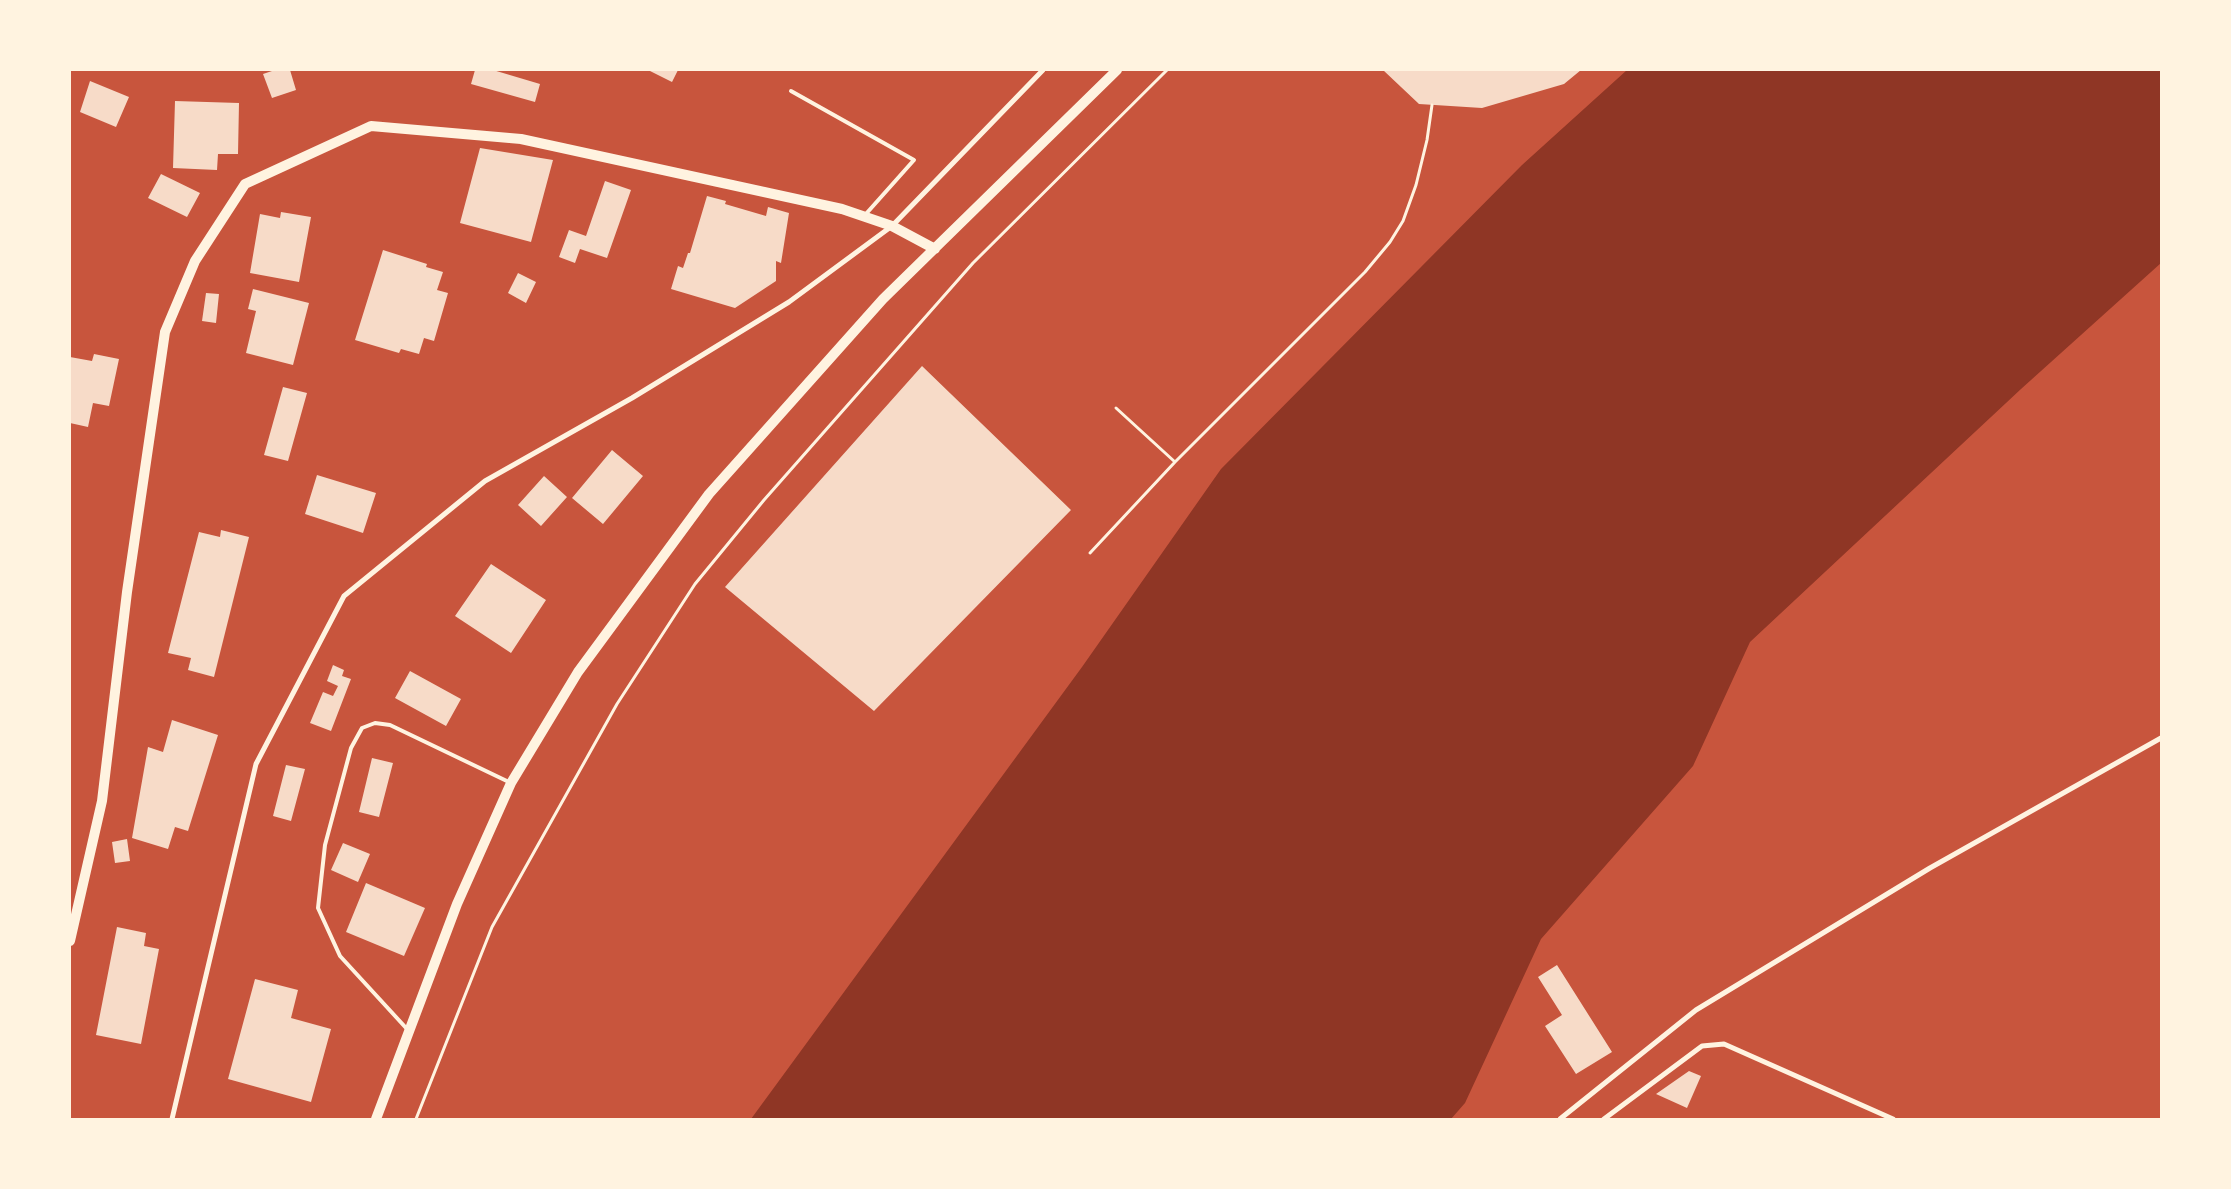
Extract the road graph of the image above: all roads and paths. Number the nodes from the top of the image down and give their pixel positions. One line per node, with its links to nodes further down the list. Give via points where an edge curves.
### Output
1 (1043, 70): 7 (street)
2 (1117, 70): 8 (main road)
3 (1167, 70): 18 (path, via 973,263 764,500 695,584 617,704 492,928)
4 (791, 91): 6 (lane, via 914,160)
5 (1432, 105): 10 (path, via 1416,185 1404,221 1390,242 1365,272)
6 (864, 216): 7 (main road); 14 (main road, via 521,139 371,126 245,184 195,261 165,332 127,592 102,802)
7 (892, 226): 8 (main road); 16 (street, via 789,302 632,398 485,481 344,596 256,764)
8 (935, 249): 13 (main road, via 883,299 709,494 578,672)
9 (1116, 408): 10 (path)
10 (1175, 462): 11 (path)
11 (1090, 553)
12 (2161, 738): 19 (street, via 1930,868 1696,1010)
13 (511, 783): 15 (main road, via 457,904); 15 (lane, via 390,725 375,723 362,728 350,748 325,845 318,908 340,956)
14 (70, 941)
15 (409, 1031): 17 (main road)
16 (172, 1119)
17 (376, 1119)
18 (416, 1119)
19 (1560, 1119)
20 (1604, 1119): 21 (street, via 1702,1046 1724,1044)
21 (1893, 1119)

